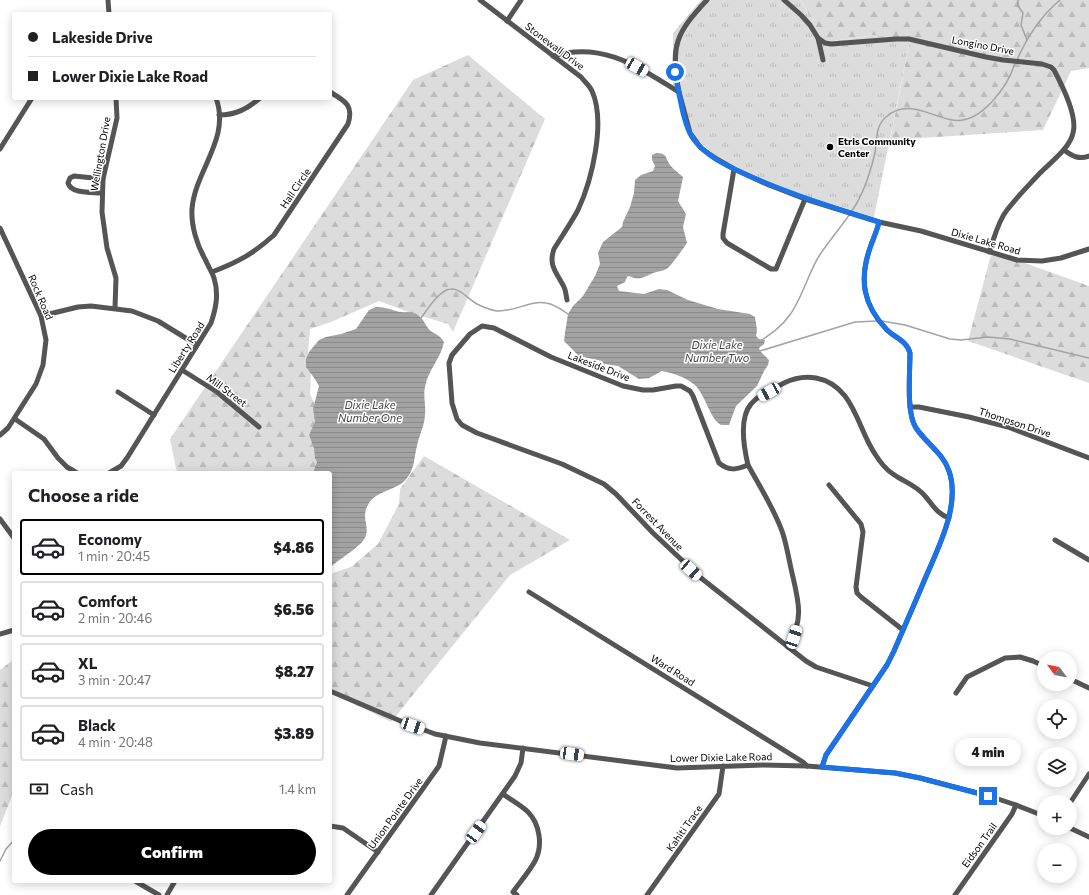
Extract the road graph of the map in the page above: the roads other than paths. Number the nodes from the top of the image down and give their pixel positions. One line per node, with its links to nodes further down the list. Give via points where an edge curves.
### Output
1 (108, 0): 6 (street)
2 (480, 0): 7 (street, Stonewall Drive)
3 (521, 0): 7 (street)
4 (707, 0): 11 (street, via 686,24 677,45 675,72)
5 (784, 0): 8 (street, via 810,25)
6 (109, 12)
7 (507, 21): 9 (street, Stonewall Drive)
8 (818, 38): 10 (street); 19 (street, Longino Drive, via 831,44 909,39 986,57 1051,67 1071,109 1074,122 1073,134)
9 (553, 56): 11 (street, via 578,51 604,54 637,67); 30 (street, Stonewall Drive, via 589,86 595,98 599,127 584,195 552,256 553,268 565,289)
10 (823, 60)
11 (680, 92): 21 (street, via 687,126 694,140 701,148)
12 (332, 93): 29 (street, Hall Circle, via 350,107 351,116 348,124 283,222 261,247 246,257)
13 (31, 100): 18 (street)
14 (116, 100): 22 (street, Wellington Drive, via 115,131)
15 (216, 100): 17 (street, Liberty Road)
16 (258, 100): 17 (street, via 243,111)
17 (219, 115): 29 (street, Liberty Road, via 216,142 197,187 192,211 196,240)
18 (0, 149)
19 (1064, 150): 20 (street, via 1077,158); 28 (street, Longino Drive, via 1006,211)
20 (1089, 156)
21 (734, 169): 24 (street); 24 (street, via 724,238 771,270 776,269)
22 (103, 179): 23 (street, Wellington Drive); 23 (street, via 74,176 68,183 73,190)
23 (102, 193): 31 (street, Wellington Drive, via 104,233 116,278)
24 (805, 199): 25 (street)
25 (879, 222): 28 (street, Dixie Lake Road, via 921,231); 36 (street, via 866,260 864,292 869,307 878,320 908,348)
26 (0, 228): 32 (street, Rock Road)
27 (1089, 249): 28 (street, Dixie Lake Road, via 1061,258 1036,262)
28 (989, 252)
29 (212, 272): 33 (street, Liberty Road, via 217,289 216,308 211,323)
30 (567, 300)
31 (115, 308): 32 (street, via 78,307); 33 (street, via 149,316)
32 (41, 316): 38 (street, Rock Road, via 46,340 43,365 36,384)
33 (197, 345): 34 (street, Liberty Road)
34 (182, 370): 37 (street, Liberty Road); 39 (street, Mill Street, via 217,392)
35 (118, 392): 37 (street)
36 (910, 407): 42 (street, Thompson Drive, via 1008,427); 47 (street, via 916,428 941,456 949,472 952,490)
37 (154, 415): 45 (street, Liberty Road, via 127,458)
38 (15, 419): 41 (street, Rock Road); 44 (street, via 44,439 58,458)
39 (259, 427)
40 (477, 433): 43 (street, Lakeside Drive, via 462,425 457,419 452,403 449,363 452,355 470,334 482,326 494,328 551,357 623,386 643,390 676,386 685,388 692,396 719,463 724,468 732,470); 56 (street, Forrest Avenue, via 562,464 604,484 701,578)
41 (0, 435)
42 (1089, 458)
43 (748, 465): 47 (street, via 743,424 750,404 790,380 805,377 820,379 834,385 846,397 882,465 918,489 938,513); 56 (street, via 783,534 798,598 798,624)
44 (74, 471)
45 (112, 471)
46 (829, 485): 53 (street, via 861,524 863,532 857,593)
47 (949, 518): 53 (street)
48 (0, 519): 49 (street)
49 (12, 535)
50 (1055, 540): 51 (street)
51 (1089, 560)
52 (529, 592): 66 (street, Ward Road)
53 (904, 630): 59 (street)
54 (12, 631): 55 (street)
55 (0, 634)
56 (788, 648): 59 (street, Forrest Avenue, via 816,667)
57 (1037, 663): 62 (street, via 1020,657 1005,658 967,678)
58 (1077, 682): 60 (street)
59 (874, 686): 67 (street, via 826,755)
60 (1089, 688)
61 (332, 692): 63 (street, Lower Dixie Lake Road, via 402,722)
62 (956, 693)
63 (446, 736): 64 (street, Lower Dixie Lake Road); 76 (street, Union Pointe Drive, via 439,766)
64 (523, 748): 65 (street, Lower Dixie Lake Road, via 670,767); 69 (street, via 521,763)
65 (723, 766): 66 (street, Lower Dixie Lake Road); 84 (street, Kahiti Trace, via 719,794)
66 (807, 766): 67 (street, Lower Dixie Lake Road)
67 (822, 767): 71 (street, Lower Dixie Lake Road, via 873,770 920,778)
68 (1089, 774): 70 (street)
69 (503, 794): 79 (street, via 528,812 535,821 538,831 539,843 535,860); 83 (street)
70 (1075, 795)
71 (1016, 805): 72 (street, Lower Dixie Lake Road); 85 (street, Eidson Trail)
72 (1037, 813)
73 (332, 826): 76 (street, via 343,828)
74 (1077, 832): 75 (street)
75 (1089, 838)
76 (378, 852): 82 (street, Union Pointe Drive)
77 (138, 883): 80 (street)
78 (174, 883): 81 (street)
79 (514, 894)
80 (159, 895)
81 (167, 895)
82 (347, 895)
83 (431, 895)
84 (647, 895)
85 (954, 895)

